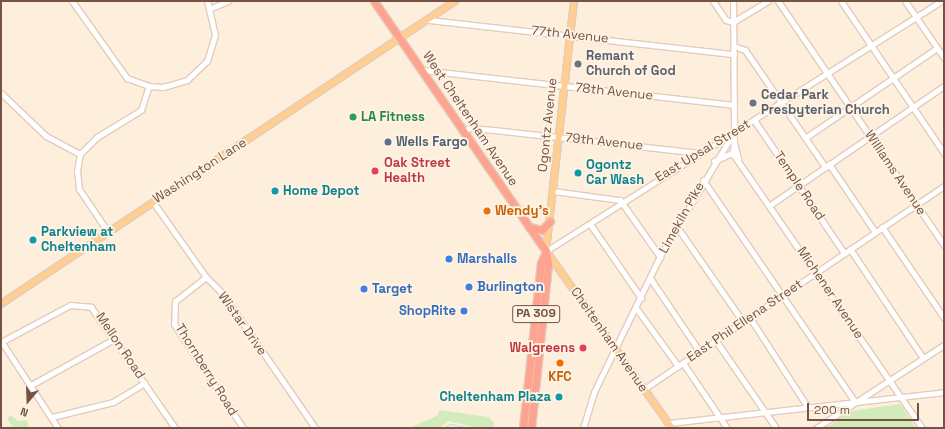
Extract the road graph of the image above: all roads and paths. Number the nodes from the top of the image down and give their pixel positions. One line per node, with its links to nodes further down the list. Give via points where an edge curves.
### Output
1 (72, 1): 28 (street, via 117,68 127,78)
2 (207, 1): 14 (street)
3 (228, 1): 14 (street)
4 (455, 1): 16 (main road, Washington Lane)
5 (574, 1): 18 (main road, Ogontz Avenue)
6 (713, 1): 17 (street, via 726,20)
7 (733, 1): 17 (street)
8 (768, 1): 17 (street)
9 (778, 1): 26 (street, Williams Avenue)
10 (841, 1): 20 (street)
11 (905, 1): 15 (street)
12 (941, 1): 15 (street, East Upsal Street)
13 (377, 2): 19 (highway, West Cheltenham Avenue)
14 (211, 8): 28 (street, via 214,42 198,72 175,85)
15 (916, 16): 20 (street, East Upsal Street); 22 (street)
16 (429, 20): 18 (street, 77th Avenue); 19 (main road, Washington Lane)
17 (733, 22): 21 (street)
18 (570, 35): 23 (street, 77th Avenue); 29 (main road, Ogontz Avenue)
19 (401, 40): 25 (highway, West Cheltenham Avenue); 54 (main road, Washington Lane)
20 (871, 45): 26 (street, East Upsal Street); 27 (street)
21 (734, 46): 23 (street); 32 (street, via 745,50)
22 (937, 48): 24 (street); 27 (street)
23 (734, 54): 33 (street)
24 (944, 58)
25 (422, 70): 29 (street, 78th Avenue); 37 (highway, West Cheltenham Avenue)
26 (827, 74): 32 (street, East Upsal Street); 34 (street, Williams Avenue)
27 (893, 78): 34 (street); 35 (street)
28 (149, 86): 46 (street, via 141,110 97,137)
29 (564, 86): 33 (street, 78th Avenue); 39 (main road, Ogontz Avenue)
30 (944, 86): 35 (street)
31 (1, 94): 46 (street, via 46,136)
32 (781, 103): 36 (street, East Upsal Street); 42 (street)
33 (734, 105): 38 (street)
34 (850, 107): 40 (street, Williams Avenue); 42 (street)
35 (913, 107): 40 (street); 44 (street)
36 (754, 120): 38 (street, East Upsal Street); 51 (street, Temple Road)
37 (463, 131): 39 (street, 79th Avenue, via 470,128); 60 (highway, West Cheltenham Avenue)
38 (734, 132): 41 (street, Michener Avenue); 45 (street, East Upsal Street); 48 (street, Limekiln Pike)
39 (559, 137): 45 (street, 79th Avenue); 53 (main road, Ogontz Avenue)
40 (870, 137): 49 (street); 56 (street, Williams Avenue)
41 (733, 138): 43 (street, Michener Avenue); 47 (street, Michener Avenue)
42 (805, 138): 49 (street)
43 (732, 152): 47 (street, Michener Avenue); 48 (street)
44 (944, 152)
45 (698, 153): 55 (street, East Upsal Street)
46 (80, 154): 63 (street, via 77,170 79,189)
47 (738, 158): 57 (street, Michener Avenue)
48 (714, 161): 50 (street, Limekiln Pike)
49 (827, 166): 51 (street); 64 (street)
50 (703, 180): 61 (street, Limekiln Pike); 73 (street)
51 (798, 186): 57 (street); 68 (street, Temple Road)
52 (944, 186): 56 (street, East Phil Ellena Street)
53 (553, 191): 55 (street); 58 (main road, Ogontz Avenue)
54 (153, 202): 63 (main road, Washington Lane); 71 (street, Wistar Drive)
55 (623, 202): 59 (street, East Upsal Street); 69 (street)
56 (916, 204): 62 (street, East Phil Ellena Street); 65 (street, Williams Avenue)
57 (770, 205): 70 (street, Michener Avenue)
58 (550, 220): 60 (highway, via 542,230); 67 (main road, Ogontz Avenue)
59 (590, 224): 67 (street, East Upsal Street); 74 (street)
60 (529, 226): 67 (highway, West Cheltenham Avenue)
61 (677, 227): 69 (street, Limekiln Pike); 79 (street)
62 (882, 227): 64 (street, East Phil Ellena Street); 78 (street)
63 (108, 232): 75 (main road, Washington Lane)
64 (875, 232): 66 (street, East Phil Ellena Street)
65 (944, 245)
66 (850, 249): 68 (street, East Phil Ellena Street); 86 (street)
67 (546, 251): 84 (main road, Cheltenham Avenue); 105 (highway, Ogontz Avenue / PA 309, via 541,263); 106 (highway, Ogontz Avenue / PA 309, via 548,264)
68 (844, 253): 70 (street, East Phil Ellena Street)
69 (660, 257): 72 (street, Limekiln Pike)
70 (816, 273): 73 (street, East Phil Ellena Street); 89 (street, Michener Avenue)
71 (206, 277): 101 (street, Thornberry Road, via 175,301 174,324); 104 (street, Wistar Drive, via 222,293)
72 (650, 278): 74 (street, Limekiln Pike); 85 (street)
73 (782, 296): 77 (street, East Phil Ellena Street); 95 (street)
74 (640, 298): 76 (street, Limekiln Pike)
75 (1, 304)
76 (636, 308): 84 (street, Limekiln Pike); 88 (street)
77 (750, 318): 79 (street, East Phil Ellena Street); 96 (street)
78 (944, 318)
79 (744, 322): 82 (street, East Phil Ellena Street)
80 (114, 339): 81 (street, Mellon Road, via 94,309 78,304 62,308); 90 (street, Mellon Road); 91 (street)
81 (2, 341): 91 (street)
82 (716, 341): 85 (street, East Phil Ellena Street); 97 (street)
83 (944, 345): 86 (street)
84 (616, 348): 92 (main road, Cheltenham Avenue); 107 (street, Limekiln Pike, via 594,392)
85 (700, 352): 87 (street, East Phil Ellena Street)
86 (923, 358): 89 (street)
87 (683, 363): 88 (street, East Phil Ellena Street); 98 (street)
88 (678, 366): 92 (street, East Phil Ellena Street)
89 (889, 380): 94 (street, Michener Avenue); 95 (street)
90 (145, 383): 99 (street, via 113,402); 103 (street, Mellon Road)
91 (31, 385): 99 (street)
92 (644, 389): 100 (main road, Cheltenham Avenue)
93 (944, 392): 94 (street)
94 (900, 397): 95 (street); 111 (street, Michener Avenue)
95 (855, 402): 96 (street); 110 (street)
96 (807, 406): 97 (street)
97 (764, 410): 98 (street); 109 (street)
98 (718, 415): 100 (street); 108 (street)
99 (52, 417): 102 (street)
100 (670, 425)
101 (240, 427)
102 (58, 428)
103 (174, 428)
104 (315, 428)
105 (524, 428)
106 (531, 428)
107 (583, 428)
108 (727, 428)
109 (776, 428)
110 (816, 428)
111 (922, 428)

